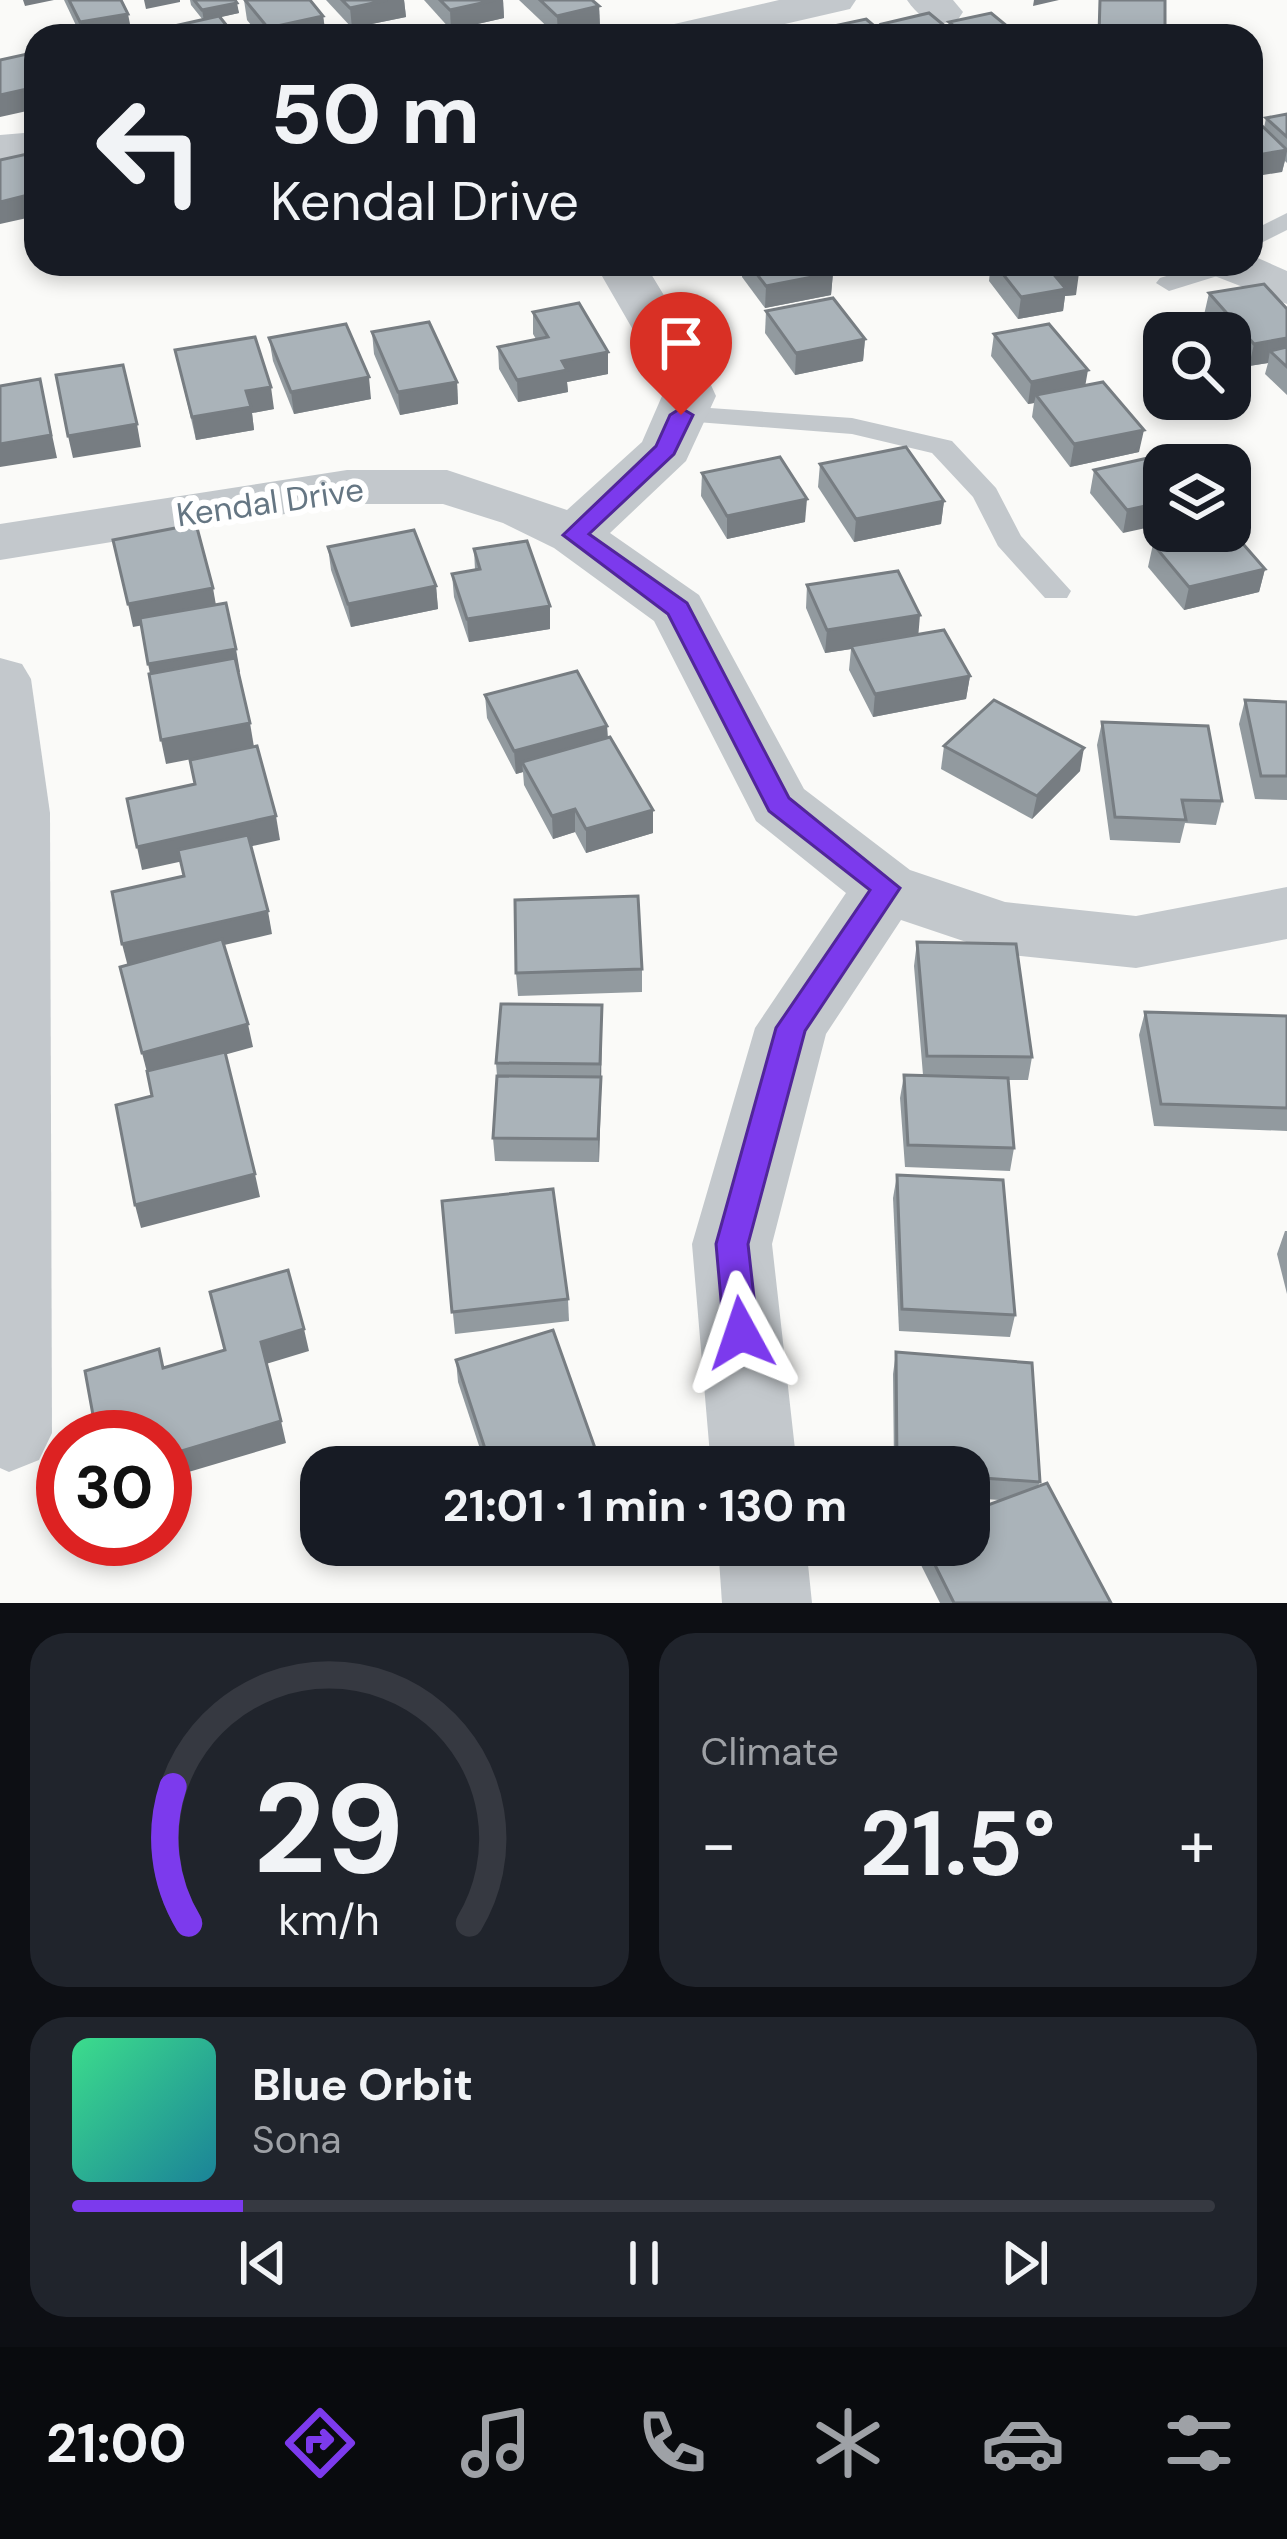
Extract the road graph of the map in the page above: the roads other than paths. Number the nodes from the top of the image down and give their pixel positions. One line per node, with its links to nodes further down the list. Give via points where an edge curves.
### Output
1 (835, 0): 2 (street)
2 (729, 24)
3 (627, 276): 8 (street, via 688,396)
4 (1191, 276): 6 (lane)
5 (1257, 276): 7 (street)
6 (1169, 283)
7 (1287, 289)
8 (681, 415): 9 (street, via 666,449); 11 (lane, via 852,425 942,447)
9 (574, 535): 10 (street, Kendal Drive, via 447,487 346,487); 13 (street, Kendal Drive, via 678,609 779,804)
10 (0, 542)
11 (1056, 591)
12 (0, 679): 15 (street, via 17,814)
13 (886, 888): 14 (street, Kendal Drive, via 1002,928 1136,942); 16 (street, via 791,1028 732,1244)
14 (1287, 913)
15 (9, 1432)
16 (752, 1446)
17 (764, 1566): 18 (street)
18 (767, 1603)

